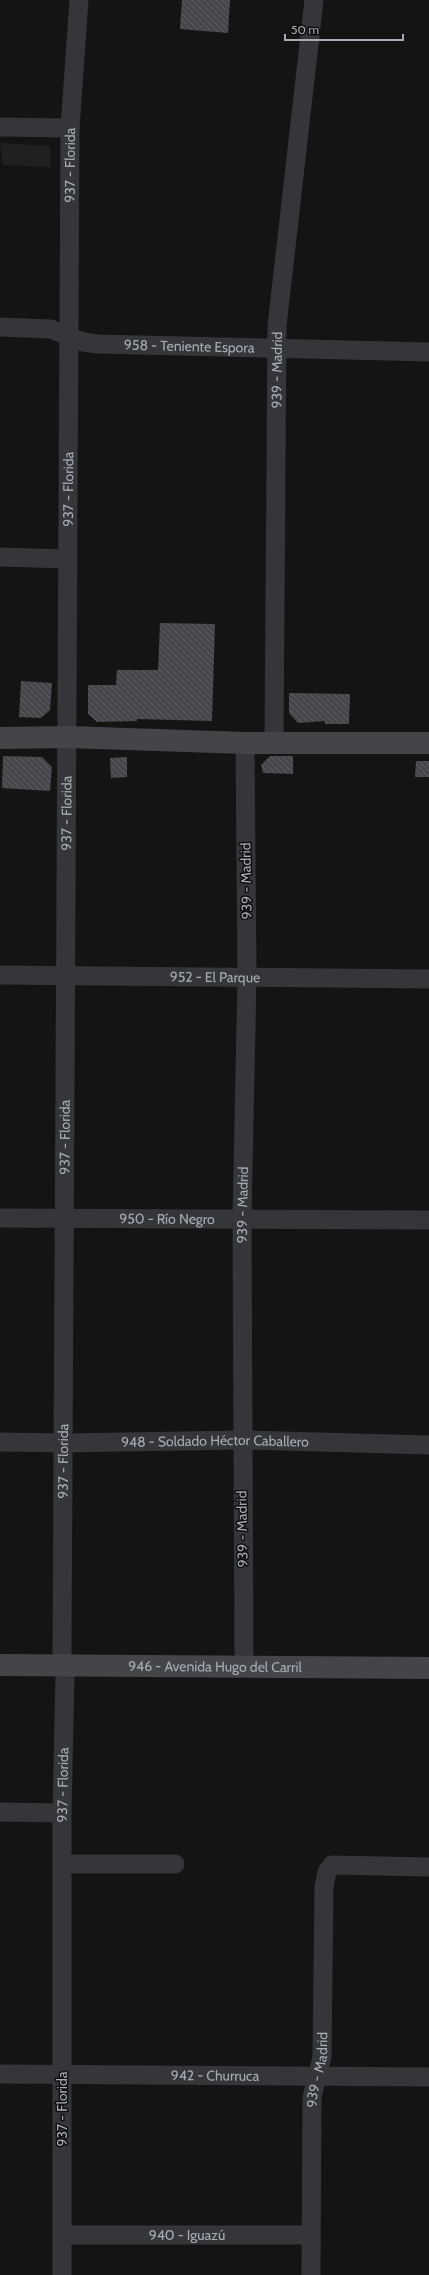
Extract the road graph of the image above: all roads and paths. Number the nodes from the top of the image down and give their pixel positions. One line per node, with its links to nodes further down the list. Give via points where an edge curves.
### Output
1 (79, 0): 4 (street, 937 - Florida)
2 (314, 0): 7 (street, 939 - Madrid, via 277,326)
3 (0, 127): 4 (street)
4 (70, 128): 6 (street, 937 - Florida)
5 (0, 327): 6 (street, 958 - Teniente Espora, via 40,327)
6 (68, 336): 7 (street, 958 - Teniente Espora, via 98,344); 10 (street, 937 - Florida)
7 (277, 347): 8 (street, 958 - Teniente Espora); 13 (street, 939 - Madrid)
8 (429, 352)
9 (0, 557): 10 (street)
10 (67, 559): 11 (street, 937 - Florida)
11 (68, 737): 12 (main road); 14 (main road); 17 (street, 937 - Florida)
12 (0, 738)
13 (274, 741): 14 (main road); 15 (main road)
14 (245, 743): 18 (street, 939 - Madrid)
15 (429, 743)
16 (0, 975): 17 (street, 952 - El Parque)
17 (65, 976): 18 (street, 952 - El Parque); 22 (street, 937 - Florida)
18 (247, 977): 19 (street, 952 - El Parque); 21 (street, 939 - Madrid)
19 (429, 978)
20 (0, 1218): 22 (street, 950 - Río Negro)
21 (242, 1218): 22 (street, 950 - Río Negro); 23 (street, 950 - Río Negro); 24 (street, 939 - Madrid)
22 (66, 1219): 26 (street, 937 - Florida)
23 (429, 1220)
24 (242, 1440): 26 (street, 948 - Soldado Héctor Caballero); 27 (street, 948 - Soldado Héctor Caballero); 30 (street, 939 - Madrid)
25 (0, 1442): 26 (street, 948 - Soldado Héctor Caballero)
26 (64, 1443): 29 (street, 937 - Florida)
27 (429, 1445)
28 (0, 1665): 29 (main road, 946 - Avenida Hugo del Carril)
29 (64, 1665): 30 (main road, 946 - Avenida Hugo del Carril); 33 (street, 937 - Florida)
30 (244, 1666): 31 (main road, 946 - Avenida Hugo del Carril)
31 (429, 1668)
32 (0, 1812): 33 (street)
33 (62, 1813): 34 (street, 937 - Florida)
34 (63, 1864): 35 (street); 38 (street, 937 - Florida)
35 (175, 1864)
36 (429, 1867): 39 (street, 939 - Madrid, via 332,1866 326,1872 322,2057)
37 (0, 2074): 38 (street, 942 - Churruca)
38 (62, 2074): 39 (street, 942 - Churruca); 41 (street, 937 - Florida)
39 (317, 2077): 40 (street, 942 - Churruca); 42 (street, 939 - Madrid, via 312,2097)
40 (429, 2077)
41 (63, 2235): 42 (street, 940 - Iguazú); 43 (street, 937 - Florida)
42 (311, 2235): 44 (street, 939 - Madrid)
43 (62, 2275)
44 (311, 2275)

